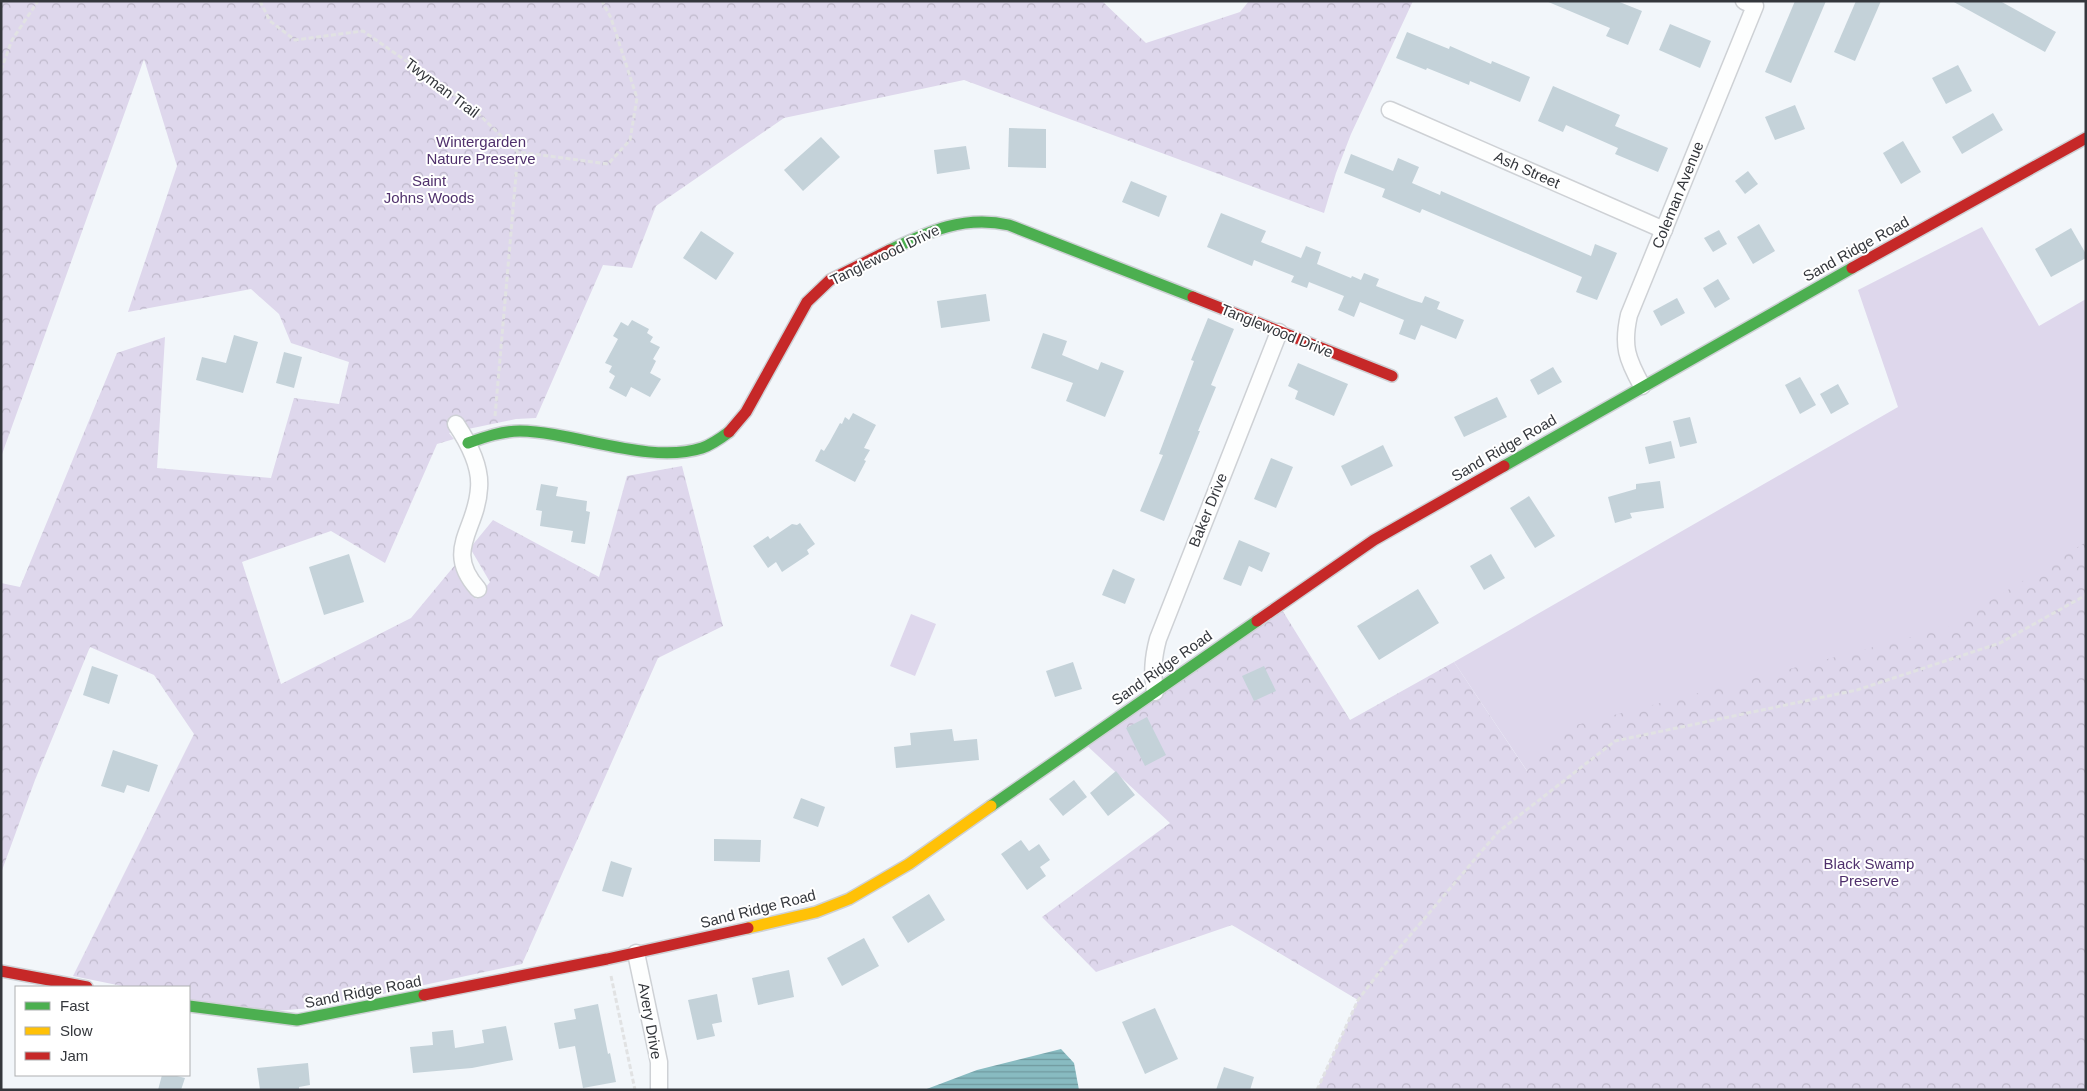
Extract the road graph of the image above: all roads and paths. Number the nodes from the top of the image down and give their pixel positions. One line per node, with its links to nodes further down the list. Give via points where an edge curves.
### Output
1 (38, 1): 5 (path, via 12,40)
2 (260, 1): 8 (path, Twyman Trail, via 270,21 295,40 363,31 468,104)
3 (602, 1): 8 (path, via 611,18 637,98 630,140 608,164)
4 (1750, 3): 9 (street, Coleman Avenue)
5 (1, 70)
6 (1390, 110): 9 (street, Ash Street)
7 (2086, 138): 12 (street, Sand Ridge Road)
8 (518, 152): 14 (path)
9 (1664, 230): 12 (street, Coleman Avenue, via 1629,315 1625,334 1628,361)
10 (1279, 332): 11 (street, Tanglewood Drive); 14 (street, Tanglewood Drive, via 1009,225 970,222 931,231 853,267 820,288 807,302 746,412 728,433 705,447 651,451 544,433); 18 (street, Baker Drive, via 1158,639 1152,675)
11 (1392, 376)
12 (1642, 386): 18 (street, Sand Ridge Road, via 1374,540)
13 (456, 424): 15 (street)
14 (494, 434): 15 (street, Tanglewood Drive)
15 (468, 443): 16 (street, via 480,479 480,489 463,544 462,560 465,572)
16 (478, 589)
17 (2086, 595): 26 (path, via 2000,643 1857,690 1615,741 1498,832 1479,854 1358,1000)
18 (1155, 692): 19 (street, Sand Ridge Road, via 909,864 849,899 781,921)
19 (636, 953): 20 (street, Sand Ridge Road); 25 (street, Avery Drive, via 659,1062)
20 (607, 959): 23 (street, Sand Ridge Road, via 298,1020); 24 (path)
21 (1, 971): 22 (street)
22 (82, 986)
23 (190, 1006)
24 (635, 1090)
25 (659, 1090)
26 (1317, 1090)

